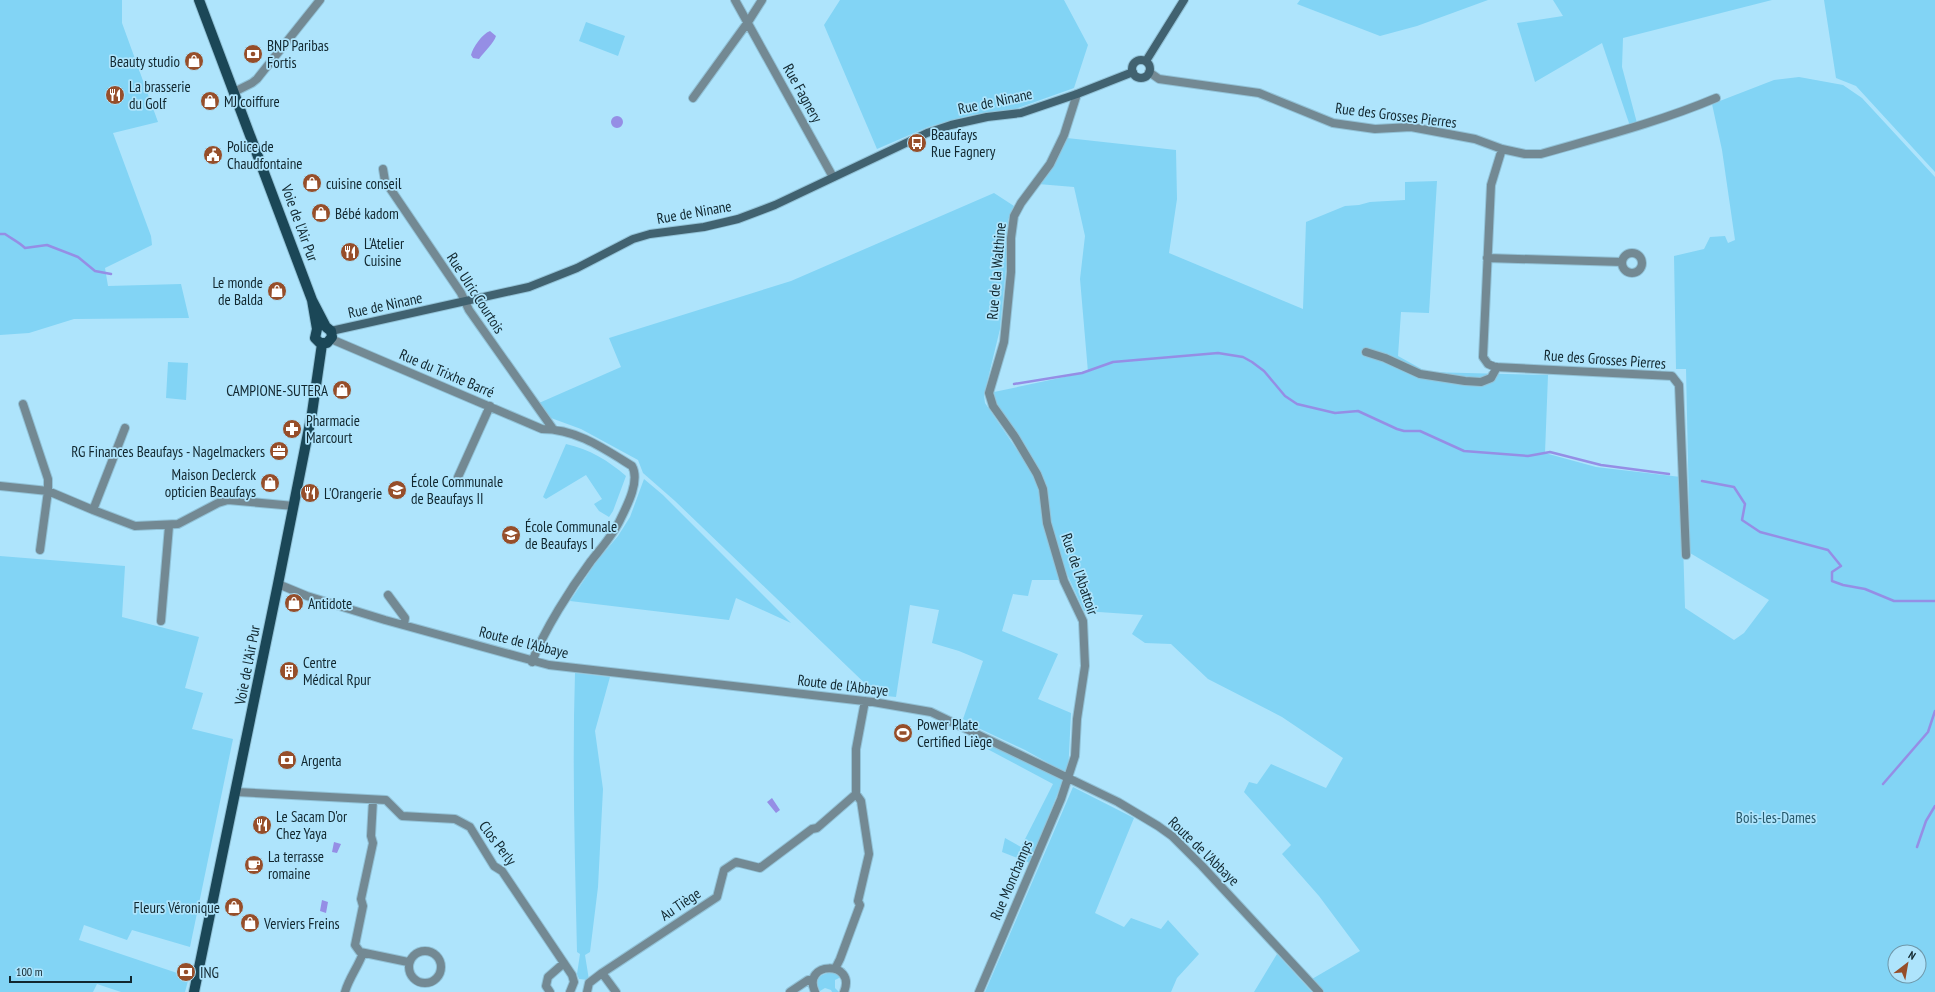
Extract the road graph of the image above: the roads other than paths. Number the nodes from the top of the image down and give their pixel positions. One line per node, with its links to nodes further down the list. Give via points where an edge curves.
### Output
1 (199, 0): 10 (main road, Voie de l'Air Pur)
2 (320, 0): 10 (street, via 257,79)
3 (734, 0): 6 (street, Rue Fagnery)
4 (762, 0): 6 (street)
5 (1184, 0): 7 (street)
6 (748, 22): 12 (street); 16 (street, Rue Fagnery)
7 (1146, 61): 8 (street, via 1136,61 1132,66); 9 (street)
8 (1133, 72): 9 (street, via 1139,77); 11 (street, Rue de Ninane)
9 (1149, 72): 14 (street, Rue des Grosses Pierres, via 1159,79 1259,93 1333,123 1375,129 1411,128 1475,139)
10 (234, 92): 20 (main road, Voie de l'Air Pur)
11 (1077, 94): 16 (street, Rue de Ninane, via 1021,113 966,122 926,133); 23 (street, Rue de la Walthine, via 1055,154 1014,216 1010,238 1011,272 1004,342)
12 (693, 98)
13 (1716, 98): 14 (street, Rue des Grosses Pierres, via 1667,118 1541,154 1525,154)
14 (1502, 149): 17 (street, via 1491,185)
15 (383, 169): 19 (street, Rue Ulric Courtois, via 385,181 461,293)
16 (833, 177): 19 (street, Rue de Ninane, via 775,205 738,219 633,239 577,268 530,287)
17 (1488, 258): 18 (street); 22 (street, via 1483,357 1488,364)
18 (1622, 262)
19 (464, 303): 20 (street, Rue de Ninane); 27 (street, Rue Ulric Courtois)
20 (326, 334): 25 (street, Rue du Trixhe Barré); 31 (main road, Voie de l'Air Pur)
21 (1366, 352): 22 (street, via 1420,374 1466,381 1481,382 1491,378)
22 (1497, 367): 35 (street, Rue des Grosses Pierres, via 1672,376 1679,385)
23 (989, 393): 42 (street, Rue de l'Abattoir, via 993,406 1038,474 1043,489 1047,523 1064,581 1083,621 1085,666 1077,719 1075,756)
24 (23, 404): 30 (street, via 48,479)
25 (490, 406): 27 (street, Rue du Trixhe Barré, via 542,429); 28 (street)
26 (125, 428): 32 (street)
27 (553, 429): 40 (street, Rue du Trixhe Barré, via 560,429 596,443 632,466 635,477 621,519 581,576 538,647)
28 (458, 477)
29 (0, 486): 30 (street)
30 (48, 491): 32 (street); 34 (street)
31 (294, 506): 33 (street, via 228,500); 36 (main road, Voie de l'Air Pur)
32 (93, 510): 33 (street, via 135,526)
33 (169, 526): 38 (street)
34 (40, 550)
35 (1686, 555)
36 (278, 584): 39 (street, Route de l'Abbaye, via 307,596); 43 (main road, Voie de l'Air Pur)
37 (388, 595): 39 (street, via 405,618)
38 (161, 621)
39 (404, 625): 40 (street, Route de l'Abbaye)
40 (532, 662): 41 (street, Route de l'Abbaye)
41 (864, 701): 42 (street, Route de l'Abbaye, via 932,712); 44 (street, via 856,749)
42 (1069, 778): 61 (street, Rue Monchamps); 62 (street, Route de l'Abbaye, via 1144,816 1172,836)
43 (236, 792): 45 (street, Clos Perly); 52 (main road, Voie de l'Air Pur)
44 (856, 794): 49 (street, via 861,801 869,854 858,900 860,905); 50 (street, Au Tiège, via 817,828 812,829 760,868 736,862 724,870 717,897)
45 (373, 800): 46 (street, via 373,843 355,945); 48 (street, Clos Perly, via 386,800 402,816 455,819 470,827 494,866 502,871)
46 (363, 953): 47 (street); 53 (street, via 359,966 348,980)
47 (408, 962): 47 (street, via 410,974 420,983 429,984 435,981 441,972 441,961 434,953 420,951)
48 (564, 963): 54 (street, via 548,977 546,986); 55 (street, Clos Perly, via 574,982)
49 (835, 969): 51 (street, via 822,969); 60 (street, via 845,979)
50 (602, 973): 56 (street, Au Tiège, via 589,982); 57 (street)
51 (813, 980): 58 (street, via 808,980); 59 (street)
52 (194, 992)
53 (345, 992)
54 (550, 992)
55 (570, 992)
56 (588, 992)
57 (616, 992)
58 (790, 992)
59 (815, 992)
60 (844, 992)
61 (979, 992)
62 (1319, 992)

